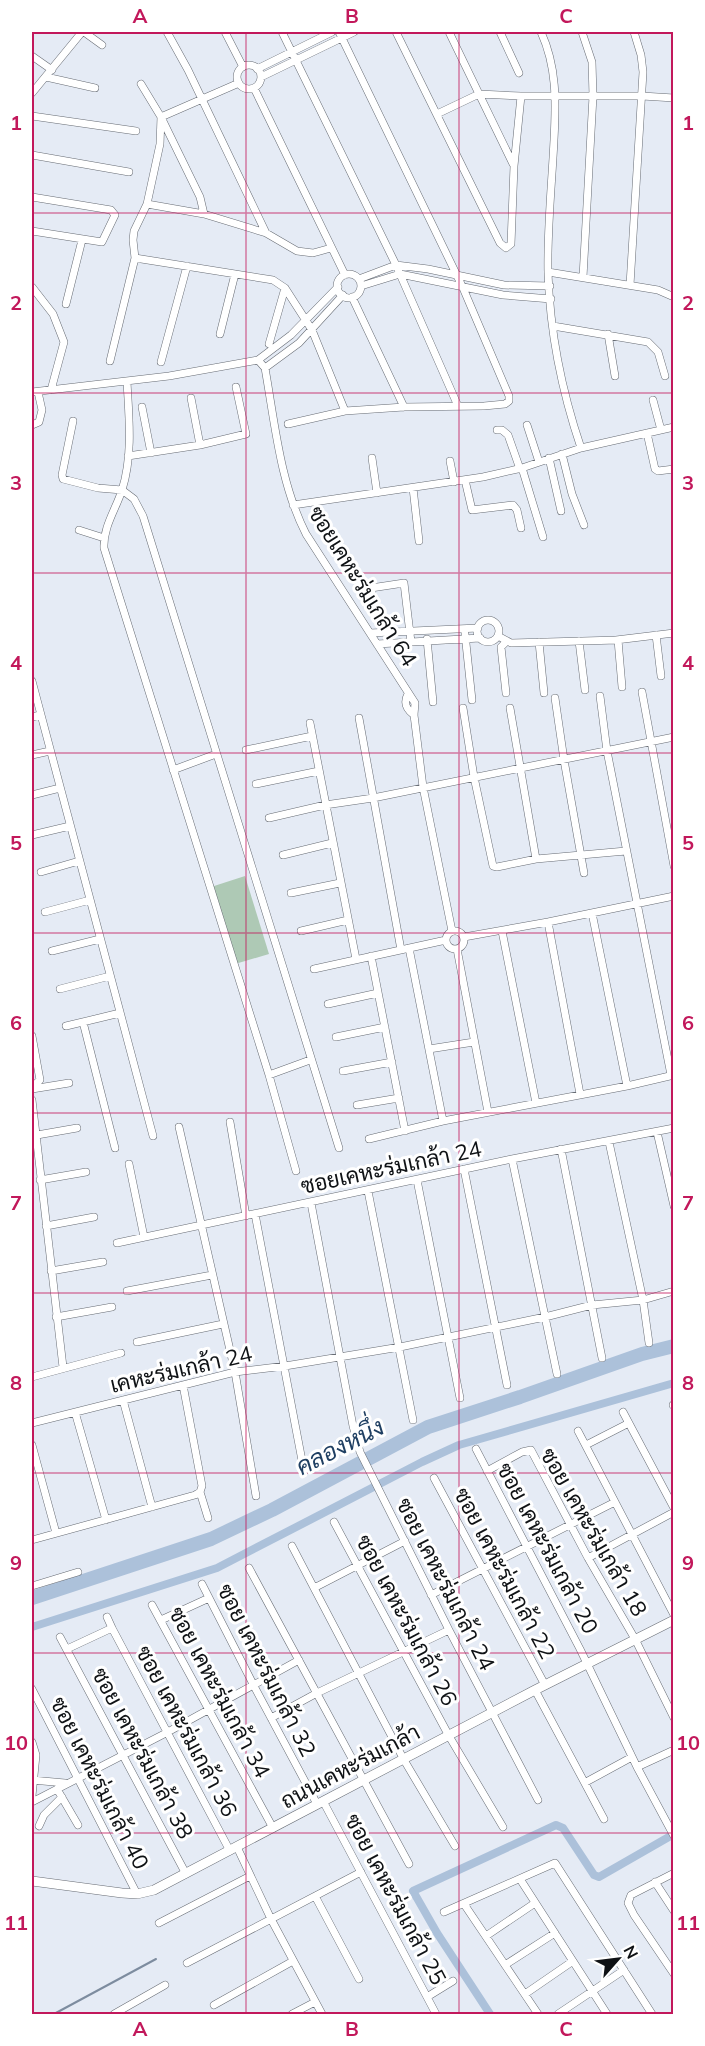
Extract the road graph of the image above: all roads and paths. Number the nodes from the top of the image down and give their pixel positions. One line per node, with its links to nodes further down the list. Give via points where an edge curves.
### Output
1 (83, 32): 14 (street); 20 (street)
2 (167, 32): 35 (street)
3 (225, 32): 18 (street)
4 (282, 32): 15 (street)
5 (332, 32): 15 (street)
6 (354, 32): 13 (street)
7 (396, 32): 36 (street)
8 (448, 32): 29 (street)
9 (500, 32): 21 (street)
10 (541, 32): 31 (street, via 550,54)
11 (582, 32): 32 (street, via 592,62)
12 (634, 32): 33 (street, via 641,55)
13 (341, 34): 17 (street); 57 (street)
14 (102, 45)
15 (293, 51): 17 (street); 19 (street)
16 (32, 56): 20 (street)
17 (297, 59): 23 (street); 51 (street)
18 (243, 67): 19 (street); 24 (street, via 238,74)
19 (257, 69): 23 (street)
20 (52, 70): 22 (street)
21 (519, 73)
22 (46, 77): 26 (street); 28 (street)
23 (261, 77): 27 (street)
24 (239, 83): 27 (street, via 246,89); 35 (street)
25 (141, 84): 38 (street)
26 (95, 88)
27 (255, 88): 49 (street)
28 (32, 93)
29 (479, 94): 30 (street); 36 (street); 41 (street)
30 (521, 96): 31 (street); 41 (street)
31 (556, 96): 32 (street); 53 (street)
32 (593, 96): 33 (street); 58 (street)
33 (642, 96): 34 (street); 60 (street)
34 (674, 98)
35 (202, 100): 38 (street); 47 (street)
36 (437, 114): 41 (street, via 500,243 506,248 511,244)
37 (32, 116): 39 (street)
38 (161, 117): 44 (street); 45 (street)
39 (136, 131)
40 (32, 155): 42 (street)
41 (514, 166)
42 (129, 172)
43 (32, 197): 48 (street, via 114,212 102,242)
44 (147, 204): 45 (street); 50 (street, via 134,231)
45 (204, 214): 47 (street)
46 (32, 231): 48 (street)
47 (266, 233): 49 (street, via 297,251 313,253)
48 (82, 240): 70 (street)
49 (331, 248): 56 (street)
50 (135, 258): 52 (street); 78 (street)
51 (396, 265): 55 (street); 57 (street); 59 (street)
52 (187, 266): 54 (street); 79 (street)
53 (548, 272): 58 (street); 61 (street)
54 (235, 274): 64 (street, via 273,280); 74 (street)
55 (400, 274): 59 (street); 65 (street); 89 (street)
56 (345, 275): 59 (street, via 353,274); 63 (street)
57 (457, 275): 61 (street, via 504,285); 65 (street)
58 (583, 277): 60 (street)
59 (360, 283): 67 (street, via 359,293)
60 (630, 285): 68 (street)
61 (550, 286): 69 (street)
62 (32, 287): 85 (street, via 53,314 64,342)
63 (338, 287): 66 (street); 71 (street)
64 (285, 288): 71 (street); 76 (street)
65 (463, 288): 69 (street); 89 (street, via 509,401)
66 (343, 295): 67 (street); 73 (street)
67 (352, 297): 91 (street)
68 (674, 297)
69 (551, 299): 72 (street)
70 (66, 304)
71 (306, 320): 73 (street); 77 (street)
72 (553, 326): 75 (street); 102 (street, via 563,386)
73 (312, 330): 80 (street); 92 (street)
74 (220, 334)
75 (608, 334): 81 (street); 82 (street, via 648,342 658,352)
76 (268, 344)
77 (258, 360): 80 (street); 83 (street)
78 (110, 361)
79 (161, 362)
80 (266, 368): 117 (street, ซอยเคหะร่มเกล้า 64)
81 (615, 376)
82 (665, 376)
83 (128, 382): 85 (street); 105 (street)
84 (236, 387): 101 (street, via 246,434)
85 (51, 390): 86 (street)
86 (35, 392): 95 (street, via 42,415)
87 (191, 398): 101 (street)
88 (653, 400): 99 (street)
89 (458, 406): 91 (street)
90 (142, 407): 103 (street)
91 (404, 407): 92 (street)
92 (345, 411): 94 (street)
93 (73, 421): 115 (street, via 63,478)
94 (288, 424)
95 (32, 425)
96 (527, 425): 109 (street)
97 (674, 428): 99 (street)
98 (497, 430): 110 (street, via 508,435)
99 (661, 430): 100 (street)
100 (647, 433): 102 (street); 111 (street, via 655,469)
101 (200, 445): 103 (street)
102 (581, 448): 104 (street)
103 (151, 453): 105 (street)
104 (562, 454): 107 (street); 119 (street)
105 (128, 456): 115 (street)
106 (372, 458): 116 (street)
107 (549, 458): 109 (street); 118 (street)
108 (450, 461): 113 (street)
109 (539, 462): 110 (street)
110 (521, 468): 112 (street); 122 (street)
111 (674, 469)
112 (465, 480): 113 (street); 120 (street, via 472,510 513,505)
113 (454, 482): 114 (street)
114 (413, 488): 116 (street); 124 (street)
115 (122, 490): 123 (street); 168 (street, via 134,499 143,516)
116 (377, 493): 117 (street)
117 (293, 505): 130 (street, ซอยเคหะร่มเกล้า 64, via 306,534)
118 (561, 511)
119 (584, 525)
120 (521, 528)
121 (79, 530): 123 (street)
122 (543, 537)
123 (104, 538): 172 (street)
124 (419, 541)
125 (374, 612): 129 (street, via 371,588 404,583)
126 (478, 628): 127 (street); 133 (street, via 486,621 493,622 498,627); 134 (street)
127 (465, 629): 128 (street); 135 (street)
128 (426, 630): 129 (street); 137 (street)
129 (410, 631): 130 (street); 140 (street)
130 (370, 633): 142 (street, ซอยเคหะร่มเกล้า 64)
131 (674, 633): 132 (street)
132 (656, 635): 136 (street); 143 (street)
133 (498, 636): 134 (street, via 489,642); 138 (street)
134 (480, 638): 135 (street)
135 (466, 639): 137 (street); 153 (street)
136 (616, 640): 139 (street); 145 (street)
137 (427, 641): 140 (street); 154 (street)
138 (507, 641): 141 (street); 148 (street, via 501,647)
139 (579, 641): 141 (street); 146 (street)
140 (411, 642): 142 (street)
141 (539, 642): 149 (street)
142 (377, 644): 150 (street, ซอยเคหะร่มเกล้า 64)
143 (660, 676)
144 (32, 681): 157 (street)
145 (622, 687)
146 (585, 690)
147 (642, 692): 164 (street)
148 (506, 693)
149 (544, 693)
150 (408, 694): 158 (street, ซอยเคหะร่มเกล้า 64, via 415,703); 158 (street, via 406,706)
151 (600, 696): 167 (street)
152 (555, 698): 170 (street)
153 (472, 700)
154 (433, 702)
155 (463, 708): 174 (street)
156 (510, 708): 171 (street)
157 (40, 715): 159 (street); 166 (street)
158 (414, 715): 176 (street)
159 (32, 717)
160 (358, 718): 179 (street)
161 (310, 723): 162 (street)
162 (312, 736): 165 (street); 173 (street)
163 (674, 737): 164 (street)
164 (651, 742): 167 (street); 185 (street)
165 (246, 750)
166 (50, 751): 169 (street); 177 (street)
167 (607, 751): 170 (street); 186 (street)
168 (216, 754): 172 (street); 228 (street)
169 (32, 755)
170 (564, 760): 171 (street); 188 (street)
171 (519, 768): 174 (street); 189 (street)
172 (172, 770): 231 (street)
173 (319, 771): 175 (street); 180 (street)
174 (474, 777): 176 (street); 189 (street, via 492,866)
175 (256, 784)
176 (423, 787): 179 (street); 204 (street)
177 (60, 788): 178 (street); 182 (street)
178 (32, 795)
179 (373, 798): 180 (street); 211 (street)
180 (325, 805): 181 (street); 184 (street)
181 (269, 818)
182 (70, 826): 183 (street); 190 (street)
183 (32, 835)
184 (332, 843): 187 (street); 194 (street)
185 (671, 843): 191 (street)
186 (626, 851): 188 (street); 198 (street)
187 (283, 855)
188 (581, 855): 189 (street); 193 (street)
189 (536, 859)
190 (79, 861): 192 (street); 197 (street)
191 (674, 866)
192 (41, 872)
193 (584, 873)
194 (340, 883): 195 (street); 201 (street)
195 (291, 893)
196 (674, 896): 198 (street)
197 (90, 900): 199 (street); 207 (street)
198 (637, 903): 200 (street); 232 (street)
199 (45, 912)
200 (592, 913): 202 (street); 234 (street)
201 (348, 920): 203 (street); 214 (street)
202 (548, 922): 205 (street); 236 (street)
203 (301, 931)
204 (452, 931): 206 (street, via 459,931); 208 (street)
205 (502, 931): 206 (street); 239 (street)
206 (464, 937): 210 (street, via 463,945)
207 (100, 939): 212 (street); 216 (street)
208 (446, 940): 209 (street); 210 (street)
209 (409, 948): 211 (street); 227 (street)
210 (457, 949): 226 (street)
211 (401, 950): 213 (street)
212 (52, 951)
213 (370, 956): 214 (street); 218 (street)
214 (356, 959): 215 (street)
215 (314, 969)
216 (110, 976): 217 (street); 220 (street)
217 (60, 989)
218 (378, 993): 219 (street); 223 (street)
219 (328, 1004)
220 (120, 1013): 221 (street); 250 (street)
221 (83, 1022): 222 (street); 253 (street)
222 (66, 1026)
223 (385, 1027): 225 (street); 229 (street)
224 (32, 1036): 235 (street, via 40,1080)
225 (336, 1038)
226 (474, 1042): 227 (street); 241 (street)
227 (429, 1049): 242 (street)
228 (310, 1060): 231 (street); 254 (street)
229 (392, 1062): 230 (street); 237 (street)
230 (343, 1071)
231 (268, 1075): 259 (street)
232 (672, 1075): 234 (street)
233 (69, 1083): 235 (street)
234 (627, 1086): 236 (street)
235 (32, 1088)
236 (580, 1094): 239 (street)
237 (399, 1098): 240 (street); 247 (street)
238 (32, 1100): 249 (street)
239 (536, 1103): 241 (street)
240 (357, 1105)
241 (488, 1112): 242 (street)
242 (442, 1121): 247 (street)
243 (230, 1122): 267 (street)
244 (179, 1127): 269 (street)
245 (77, 1128): 249 (street)
246 (674, 1128): 248 (street, ซอยเคหะร่มเกล้า 24)
247 (405, 1131): 251 (street)
248 (657, 1132): 252 (street, ซอยเคหะร่มเกล้า 24); 265 (street)
249 (36, 1136): 261 (street)
250 (153, 1136)
251 (369, 1139)
252 (609, 1142): 255 (street, ซอยเคหะร่มเกล้า 24); 278 (street)
253 (116, 1148)
254 (339, 1148)
255 (561, 1149): 256 (street, ซอยเคหะร่มเกล้า 24); 279 (street)
256 (512, 1159): 258 (street, ซอยเคหะร่มเกล้า 24); 282 (street)
257 (129, 1164): 271 (street)
258 (464, 1169): 262 (street, ซอยเคหะร่มเกล้า 24); 284 (street)
259 (296, 1171)
260 (86, 1172): 261 (street)
261 (40, 1180): 270 (street)
262 (417, 1180): 263 (street, ซอยเคหะร่มเกล้า 24); 285 (street)
263 (368, 1191): 264 (street, ซอยเคหะร่มเกล้า 24); 288 (street)
264 (310, 1203): 266 (street, ซอยเคหะร่มเกล้า 24); 290 (street, ซอย เคหะร่มเกล้า 24)
265 (674, 1206)
266 (255, 1214): 267 (street, ซอยเคหะร่มเกล้า 24); 292 (street)
267 (246, 1216): 269 (street, ซอยเคหะร่มเกล้า 24)
268 (94, 1217): 270 (street)
269 (200, 1224): 271 (street, ซอยเคหะร่มเกล้า 24); 275 (street)
270 (46, 1226): 274 (street)
271 (144, 1237): 272 (street, ซอยเคหะร่มเกล้า 24)
272 (117, 1243)
273 (103, 1262): 274 (street)
274 (51, 1271): 281 (street)
275 (212, 1275): 276 (street); 283 (street)
276 (127, 1291)
277 (674, 1291): 278 (street, เคหะร่มเกล้า 24)
278 (643, 1300): 279 (street, เคหะร่มเกล้า 24); 287 (street)
279 (592, 1305): 282 (street, เคหะร่มเกล้า 24); 291 (street)
280 (112, 1307): 281 (street)
281 (56, 1317): 293 (street)
282 (545, 1317): 284 (street, เคหะร่มเกล้า 24); 295 (street)
283 (223, 1324): 286 (street); 294 (street)
284 (496, 1326): 285 (street, เคหะร่มเกล้า 24); 298 (street)
285 (448, 1337): 288 (street, เคหะร่มเกล้า 24); 299 (street)
286 (137, 1342)
287 (649, 1343)
288 (399, 1347): 290 (street, เคหะร่มเกล้า 24); 303 (street)
289 (121, 1353): 293 (street)
290 (340, 1356): 292 (street, เคหะร่มเกล้า 24); 325 (street, ซอย เคหะร่มเกล้า 24, via 360,1452)
291 (602, 1358)
292 (285, 1366): 294 (street, เคหะร่มเกล้า 24); 310 (street)
293 (63, 1367): 296 (street)
294 (235, 1372): 297 (street, เคหะร่มเกล้า 24); 314 (street)
295 (557, 1374)
296 (32, 1377)
297 (183, 1385): 300 (street, เคหะร่มเกล้า 24); 313 (street, via 202,1485)
298 (507, 1386)
299 (460, 1398)
300 (123, 1400): 301 (street, เคหะร่มเกล้า 24); 316 (street)
301 (75, 1412): 304 (street, เคหะร่มเกล้า 24); 319 (street)
302 (623, 1412): 305 (street)
303 (413, 1420)
304 (32, 1423)
305 (629, 1423): 308 (street); 317 (street)
306 (578, 1431): 308 (street)
307 (32, 1445): 322 (street)
308 (586, 1445): 315 (street)
309 (476, 1449): 311 (street, ซอย เคหะร่มเกล้า 20)
310 (304, 1471)
311 (487, 1471): 321 (street, ซอย เคหะร่มเกล้า 18, via 531,1450); 327 (street, ซอย เคหะร่มเกล้า 20)
312 (434, 1478): 331 (street, ซอย เคหะร่มเกล้า 22)
313 (200, 1492): 316 (street); 318 (street)
314 (256, 1496)
315 (615, 1502): 321 (street); 323 (street)
316 (152, 1507): 319 (street)
317 (674, 1510): 323 (street)
318 (208, 1518)
319 (106, 1520): 322 (street)
320 (334, 1522): 329 (street, ซอย เคหะร่มเกล้า 26)
321 (570, 1524): 327 (street); 328 (street, ซอย เคหะร่มเกล้า 18)
322 (56, 1533): 324 (street)
323 (631, 1535): 328 (street); 339 (street)
324 (32, 1540)
325 (405, 1541): 329 (street); 336 (street, ซอย เคหะร่มเกล้า 24)
326 (292, 1545): 335 (street)
327 (526, 1547): 331 (street); 350 (street, ซอย เคหะร่มเกล้า 20)
328 (588, 1558): 346 (street, ซอย เคหะร่มเกล้า 18)
329 (358, 1566): 335 (street); 348 (street, ซอย เคหะร่มเกล้า 26)
330 (249, 1568): 349 (street)
331 (482, 1570): 336 (street); 352 (street, ซอย เคหะร่มเกล้า 22)
332 (78, 1572): 334 (street)
333 (202, 1584): 337 (street, ซอย เคหะร่มเกล้า 32)
334 (32, 1586)
335 (314, 1588): 351 (street)
336 (431, 1595): 344 (street, ซอย เคหะร่มเกล้า 24)
337 (209, 1598): 341 (street); 353 (street, ซอย เคหะร่มเกล้า 32)
338 (152, 1605): 341 (street, ซอย เคหะร่มเกล้า 34)
339 (674, 1615)
340 (106, 1617): 343 (street, ซอย เคหะร่มเกล้า 36)
341 (161, 1620): 357 (street, ซอย เคหะร่มเกล้า 34)
342 (674, 1620): 346 (street, ถนนเคหะร่มเกล้า)
343 (112, 1628): 347 (street); 361 (street, ซอย เคหะร่มเกล้า 36)
344 (449, 1630): 348 (street); 358 (street, ซอย เคหะร่มเกล้า 24)
345 (60, 1637): 347 (street, ซอย เคหะร่มเกล้า 38)
346 (635, 1639): 350 (street, ถนนเคหะร่มเกล้า); 360 (street, ซอย เคหะร่มเกล้า 18)
347 (67, 1649): 365 (street, ซอย เคหะร่มเกล้า 38)
348 (405, 1652): 351 (street); 362 (street, ซอย เคหะร่มเกล้า 26)
349 (299, 1660): 353 (street); 356 (street)
350 (586, 1664): 352 (street, ถนนเคหะร่มเกล้า); 366 (street, ซอย เคหะร่มเกล้า 20)
351 (359, 1672): 356 (street); 367 (street)
352 (545, 1684): 355 (street, ถนนเคหะร่มเกล้า)
353 (254, 1686): 357 (street); 359 (street, ซอย เคหะร่มเกล้า 32)
354 (32, 1689): 369 (street, ซอย เคหะร่มเกล้า 40)
355 (535, 1690): 358 (street, ถนนเคหะร่มเกล้า); 371 (street)
356 (317, 1693): 359 (street); 370 (street)
357 (209, 1710): 361 (street); 383 (street, ซอย เคหะร่มเกล้า 34)
358 (492, 1713): 362 (street, ถนนเคหะร่มเกล้า); 376 (street, ซอย เคหะร่มเกล้า 24)
359 (271, 1718): 378 (street, ซอย เคหะร่มเกล้า 32)
360 (674, 1718)
361 (166, 1733): 365 (street); 386 (street, ซอย เคหะร่มเกล้า 36)
362 (448, 1736): 367 (street, ถนนเคหะร่มเกล้า); 382 (street, ซอย เคหะร่มเกล้า 26)
363 (32, 1742): 373 (street, via 36,1755)
364 (674, 1750): 368 (street)
365 (123, 1754): 369 (street); 390 (street, ซอย เคหะร่มเกล้า 38)
366 (632, 1757): 368 (street, ซอย เคหะร่มเกล้า 20); 371 (street)
367 (404, 1760): 370 (street, ถนนเคหะร่มเกล้า); 385 (street)
368 (638, 1767): 384 (street, ซอย เคหะร่มเกล้า 20)
369 (78, 1777): 372 (street); 395 (street, ซอย เคหะร่มเกล้า 40)
370 (364, 1780): 378 (street, ถนนเคหะร่มเกล้า); 387 (street)
371 (586, 1782): 379 (street)
372 (67, 1783): 373 (street); 374 (street)
373 (32, 1786)
374 (57, 1789): 375 (street); 377 (street)
375 (62, 1797): 380 (street); 381 (street)
376 (538, 1800)
377 (32, 1802)
378 (320, 1803): 383 (street, ถนนเคหะร่มเกล้า); 388 (street, ซอย เคหะร่มเกล้า 25)
379 (604, 1819)
380 (78, 1825)
381 (39, 1826)
382 (503, 1827)
383 (273, 1828): 386 (street, ถนนเคหะร่มเกล้า)
384 (672, 1833)
385 (455, 1846)
386 (233, 1849): 390 (street, ถนนเคหะร่มเกล้า); 391 (street, ซอย เคหะร่มเกล้า 36)
387 (409, 1864)
388 (361, 1872): 396 (street); 416 (street, ซอย เคหะร่มเกล้า 25)
389 (674, 1873): 394 (street)
390 (186, 1874): 395 (street, ถนนเคหะร่มเกล้า)
391 (250, 1876): 401 (street, ซอย เคหะร่มเกล้า 36); 402 (street)
392 (520, 1879): 397 (street); 398 (street); 409 (street, via 555,1863)
393 (32, 1881): 395 (street, ถนนเคหะร่มเกล้า)
394 (655, 1882): 399 (street); 410 (street, via 628,1899 634,1915)
395 (138, 1894)
396 (315, 1896): 401 (street); 411 (street)
397 (535, 1903): 403 (street); 404 (street)
398 (464, 1904): 400 (street); 404 (street)
399 (674, 1911)
400 (444, 1912)
401 (271, 1919): 405 (street, ซอย เคหะร่มเกล้า 36); 407 (street)
402 (159, 1923)
403 (555, 1933): 406 (street); 408 (street)
404 (486, 1936): 408 (street)
405 (293, 1961): 417 (street, ซอย เคหะร่มเกล้า 36); 418 (street)
406 (573, 1961): 414 (street); 415 (street)
407 (187, 1963)
408 (505, 1965): 415 (street)
409 (624, 1970): 414 (street); 426 (street)
410 (674, 1974)
411 (359, 1979)
412 (453, 1981): 416 (street)
413 (165, 1985): 419 (street)
414 (592, 1992): 424 (street); 425 (street)
415 (525, 1994): 423 (street)
416 (427, 1997): 422 (street, ซอย เคหะร่มเกล้า 25)
417 (315, 2002): 420 (street); 421 (street, ซอย เคหะร่มเกล้า 36)
418 (214, 2005)
419 (116, 2014)
420 (292, 2014)
421 (322, 2014)
422 (436, 2014)
423 (538, 2014)
424 (558, 2014)
425 (607, 2014)
426 (652, 2014)

